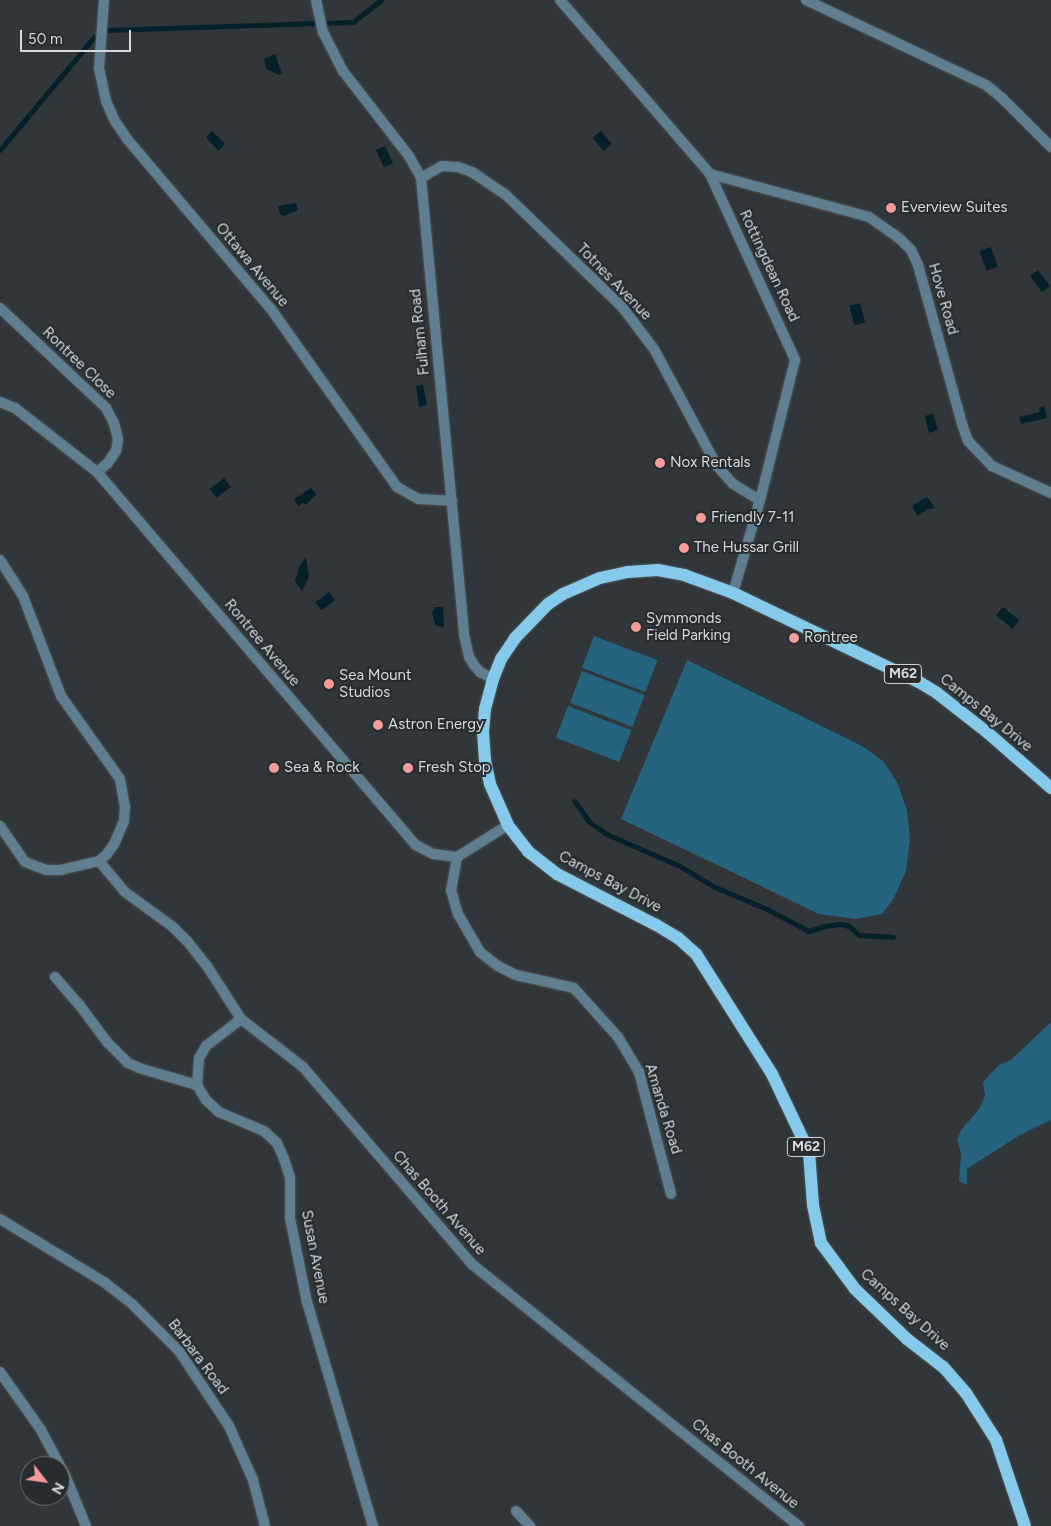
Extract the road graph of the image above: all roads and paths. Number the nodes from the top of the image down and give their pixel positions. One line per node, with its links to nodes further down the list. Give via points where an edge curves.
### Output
1 (104, 0): 13 (street, Ottawa Avenue, via 99,68 106,101 115,122 271,309 397,487 419,499)
2 (316, 0): 7 (street, Fulham Road, via 323,32 342,72 409,156)
3 (560, 0): 6 (street, Rottingdean Road)
4 (806, 0): 5 (street, via 986,85)
5 (1051, 147)
6 (710, 174): 11 (street, Hove Road, via 869,217 900,239 911,250 918,265 968,442 992,466); 12 (street, Rottingdean Road, via 795,360)
7 (420, 178): 12 (street, Totnes Avenue, via 442,166 458,167 472,172 505,194 623,308 654,349 717,466 733,484); 13 (street, Fulham Road)
8 (0, 308): 10 (street, Rontree Close, via 106,408 118,439 116,451)
9 (0, 402): 10 (street, Rontree Avenue, via 15,408)
10 (97, 472): 20 (street, Rontree Avenue, via 416,845 433,854)
11 (1051, 493)
12 (760, 500): 15 (street, Rottingdean Road)
13 (452, 501): 16 (street, Fulham Road, via 464,635 469,657 480,672)
14 (0, 560): 21 (street, via 23,596 60,696 122,785 124,821 114,844)
15 (733, 593): 16 (main road, Camps Bay Drive / M62, via 684,575 658,570 628,572 585,583 563,594 530,620 501,659); 17 (main road, Camps Bay Drive / M62, via 937,693 988,732)
16 (493, 679): 18 (main road, Camps Bay Drive / M62, via 485,709 485,760 490,784)
17 (1051, 788)
18 (508, 824): 20 (street); 34 (main road, Camps Bay Drive / M62, via 528,851 557,874 656,925 696,954 772,1074 805,1144 812,1168 813,1205 821,1243 855,1289 907,1339 944,1367 966,1393 996,1440)
19 (0, 826): 21 (street, via 18,855 35,867 61,870)
20 (457, 857): 25 (street, Amanda Road, via 451,890 458,914 480,952 516,975 574,988 618,1037 639,1072)
21 (99, 861): 23 (street, Chas Booth Avenue, via 124,892 173,927 188,942)
22 (55, 978): 24 (street, via 128,1063)
23 (241, 1019): 24 (street, via 206,1046 199,1058); 33 (street, Chas Booth Avenue, via 303,1067 473,1265)
24 (198, 1084): 31 (street, Susan Avenue, via 206,1100 219,1112 264,1131 277,1143 284,1158 290,1178 290,1218 307,1302)
25 (671, 1194)
26 (0, 1220): 30 (street, Barbara Road, via 104,1282 132,1304 178,1351 229,1426 253,1480)
27 (0, 1372): 29 (street, via 41,1430 66,1475)
28 (516, 1511): 32 (street)
29 (86, 1526)
30 (265, 1526)
31 (373, 1526)
32 (530, 1526)
33 (799, 1526)
34 (1025, 1526)

